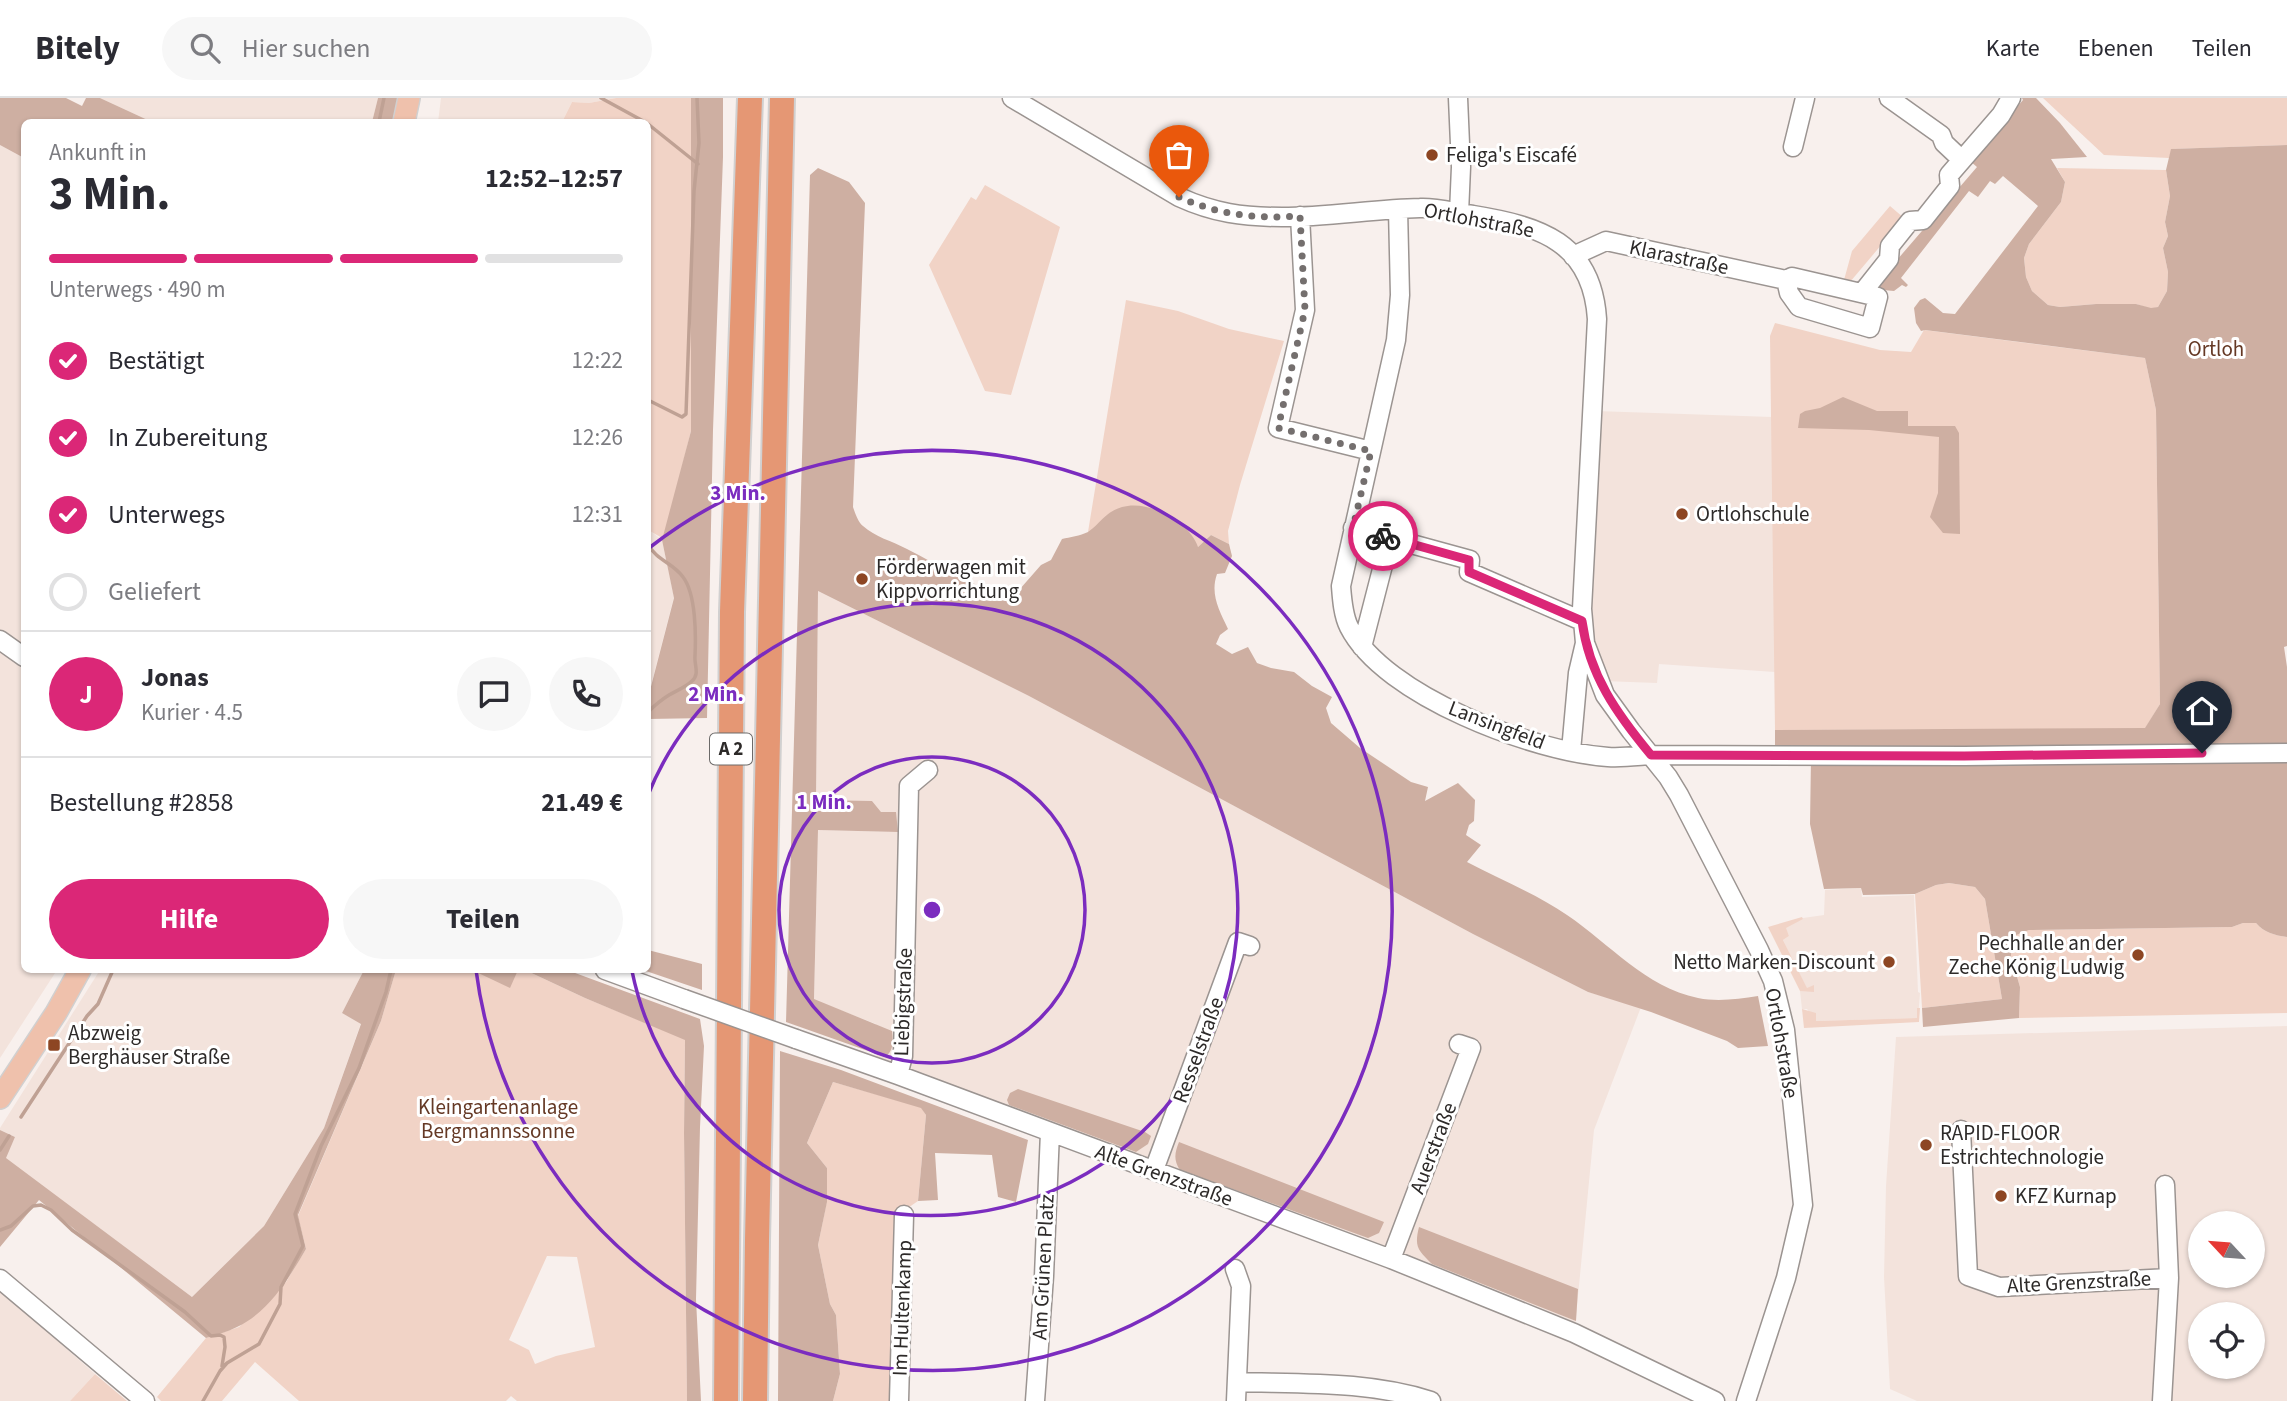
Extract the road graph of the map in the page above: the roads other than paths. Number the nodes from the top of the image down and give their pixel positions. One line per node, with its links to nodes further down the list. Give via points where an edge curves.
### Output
1 (409, 98): 9 (main road)
2 (750, 98): 47 (highway, A 2, via 732,612)
3 (782, 98): 48 (highway, A 2)
4 (1012, 98): 14 (street, Ortlohstraße, via 1207,209 1235,215)
5 (1458, 98): 13 (street)
6 (1805, 98): 10 (street)
7 (1889, 98): 11 (street, via 1941,135)
8 (2011, 98): 11 (street)
9 (405, 119)
10 (1793, 147)
11 (1962, 160): 17 (street, via 1949,175 1950,186 1923,219 1910,221 1890,246 1889,259)
12 (1398, 209): 13 (street, Ortlohstraße); 14 (street, Ortlohstraße); 18 (street, Lansingfeld, via 1396,340)
13 (1459, 213): 15 (street, Ortlohstraße, via 1542,232)
14 (1300, 216): 18 (street, via 1305,310 1278,428)
15 (1573, 256): 16 (street, Klarastraße, via 1606,241); 21 (street, Ortlohstraße, via 1596,296 1597,319)
16 (1786, 280): 17 (street, Klarastraße, via 1792,277); 17 (street, via 1799,307 1870,328 1878,297)
17 (1862, 293)
18 (1371, 451): 19 (street, Lansingfeld)
19 (1353, 528): 20 (street); 24 (street, Lansingfeld, via 1342,578 1342,603 1347,624)
20 (1390, 538): 21 (street, via 1469,560 1469,572); 24 (street)
21 (1582, 621): 23 (street, Ortlohstraße)
22 (0, 640): 25 (street)
23 (1585, 643): 26 (street, Ortlohstraße); 28 (street, Ortlohstraße, via 1605,695)
24 (1362, 647): 26 (street, Lansingfeld, via 1380,665 1432,699 1533,743)
25 (21, 655)
26 (1571, 751): 28 (street, Lansingfeld, via 1609,757)
27 (2287, 753): 28 (street, Lansingfeld)
28 (1651, 755): 54 (street, Ortlohstraße, via 1679,795 1759,950 1773,981 1785,1030 1803,1205 1786,1278)
29 (929, 770): 34 (street, Liebigstraße, via 909,786 903,1056)
30 (1250, 946): 38 (street, Resselstraße, via 1238,942)
31 (78, 973): 35 (main road)
32 (613, 973): 34 (street, Alte Grenzstraße, bridge)
33 (1459, 1044): 41 (street, Auerstraße, via 1471,1048)
34 (898, 1075): 37 (street, Alte Grenzstraße)
35 (0, 1098)
36 (1961, 1130): 43 (street, Alte Grenzstraße, via 1968,1276 1999,1287)
37 (1050, 1132): 38 (street, Alte Grenzstraße); 50 (street, Am Grünen Platz)
38 (1154, 1170): 41 (street, Alte Grenzstraße)
39 (2165, 1185): 43 (street, Alte Grenzstraße)
40 (904, 1215): 49 (street, Im Hultenkamp)
41 (1391, 1259): 53 (street, Alte Grenzstraße, via 1574,1333)
42 (1235, 1269): 45 (street, via 1241,1286)
43 (2169, 1278): 55 (street, Alte Grenzstraße)
44 (0, 1279): 46 (street)
45 (1238, 1382): 51 (street); 52 (street, via 1332,1384)
46 (145, 1401)
47 (726, 1401)
48 (755, 1401)
49 (899, 1401)
50 (1035, 1401)
51 (1236, 1401)
52 (1431, 1401)
53 (1715, 1401)
54 (1746, 1401)
55 (2162, 1401)

